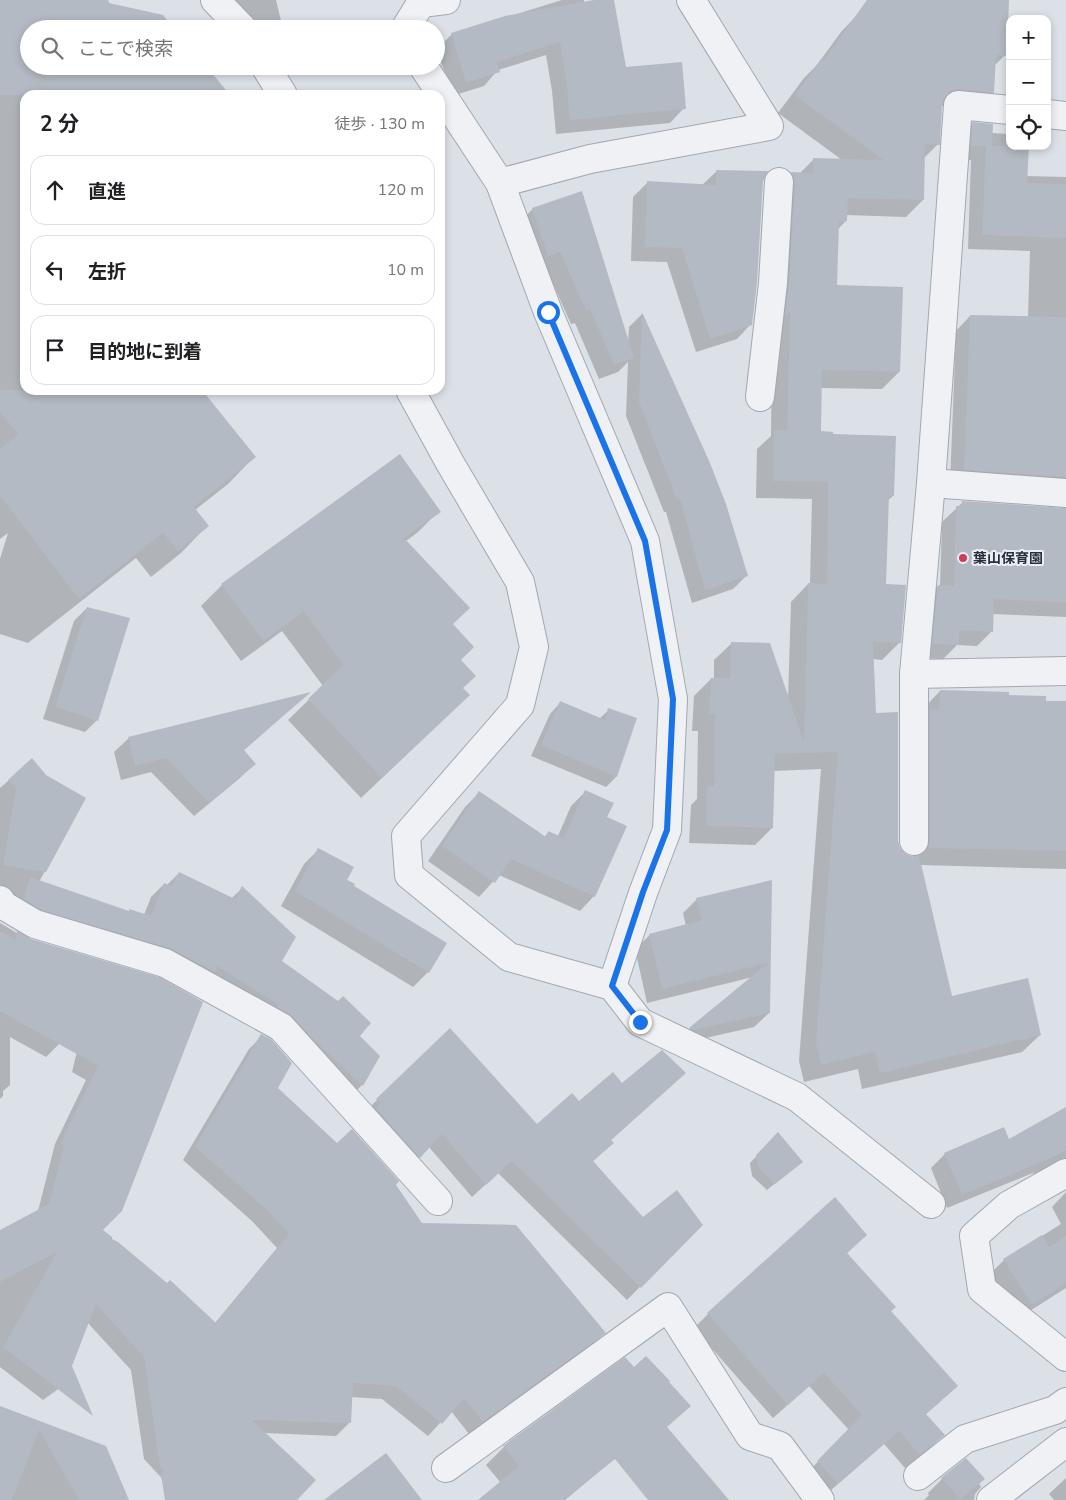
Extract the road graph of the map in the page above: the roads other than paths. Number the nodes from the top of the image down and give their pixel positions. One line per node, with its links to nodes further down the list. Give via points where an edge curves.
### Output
1 (215, 0): 4 (street)
2 (446, 0): 5 (street, via 421,3)
3 (691, 0): 15 (street, via 769,126 590,159)
4 (234, 20)
5 (411, 20)
6 (271, 75): 8 (street)
7 (430, 75): 9 (street)
8 (280, 90)
9 (439, 90)
10 (445, 99): 15 (street)
11 (1006, 110): 18 (street, via 958,105)
12 (1051, 114): 13 (street)
13 (1066, 116)
14 (778, 182): 17 (street, via 773,283)
15 (500, 184): 24 (street, via 548,312 645,541 673,699 667,830)
16 (413, 395): 24 (street, via 520,582 534,647 520,705 406,836 409,875 509,957)
17 (760, 397)
18 (931, 483): 19 (street); 21 (street)
19 (1066, 493)
20 (1066, 671): 21 (street)
21 (914, 674): 22 (street)
22 (914, 841)
23 (0, 900): 26 (street, via 35,924 164,963 281,1027)
24 (612, 986): 27 (street, via 640,1022 797,1097)
25 (1066, 1172): 28 (street, via 1009,1205 974,1236 982,1289)
26 (438, 1201)
27 (932, 1204)
28 (1066, 1357)
29 (1066, 1402): 32 (street, via 1055,1410 965,1439)
30 (1066, 1442): 34 (street)
31 (446, 1468): 33 (street, via 668,1307 750,1436 780,1446)
32 (918, 1476)
33 (820, 1500)
34 (991, 1500)

